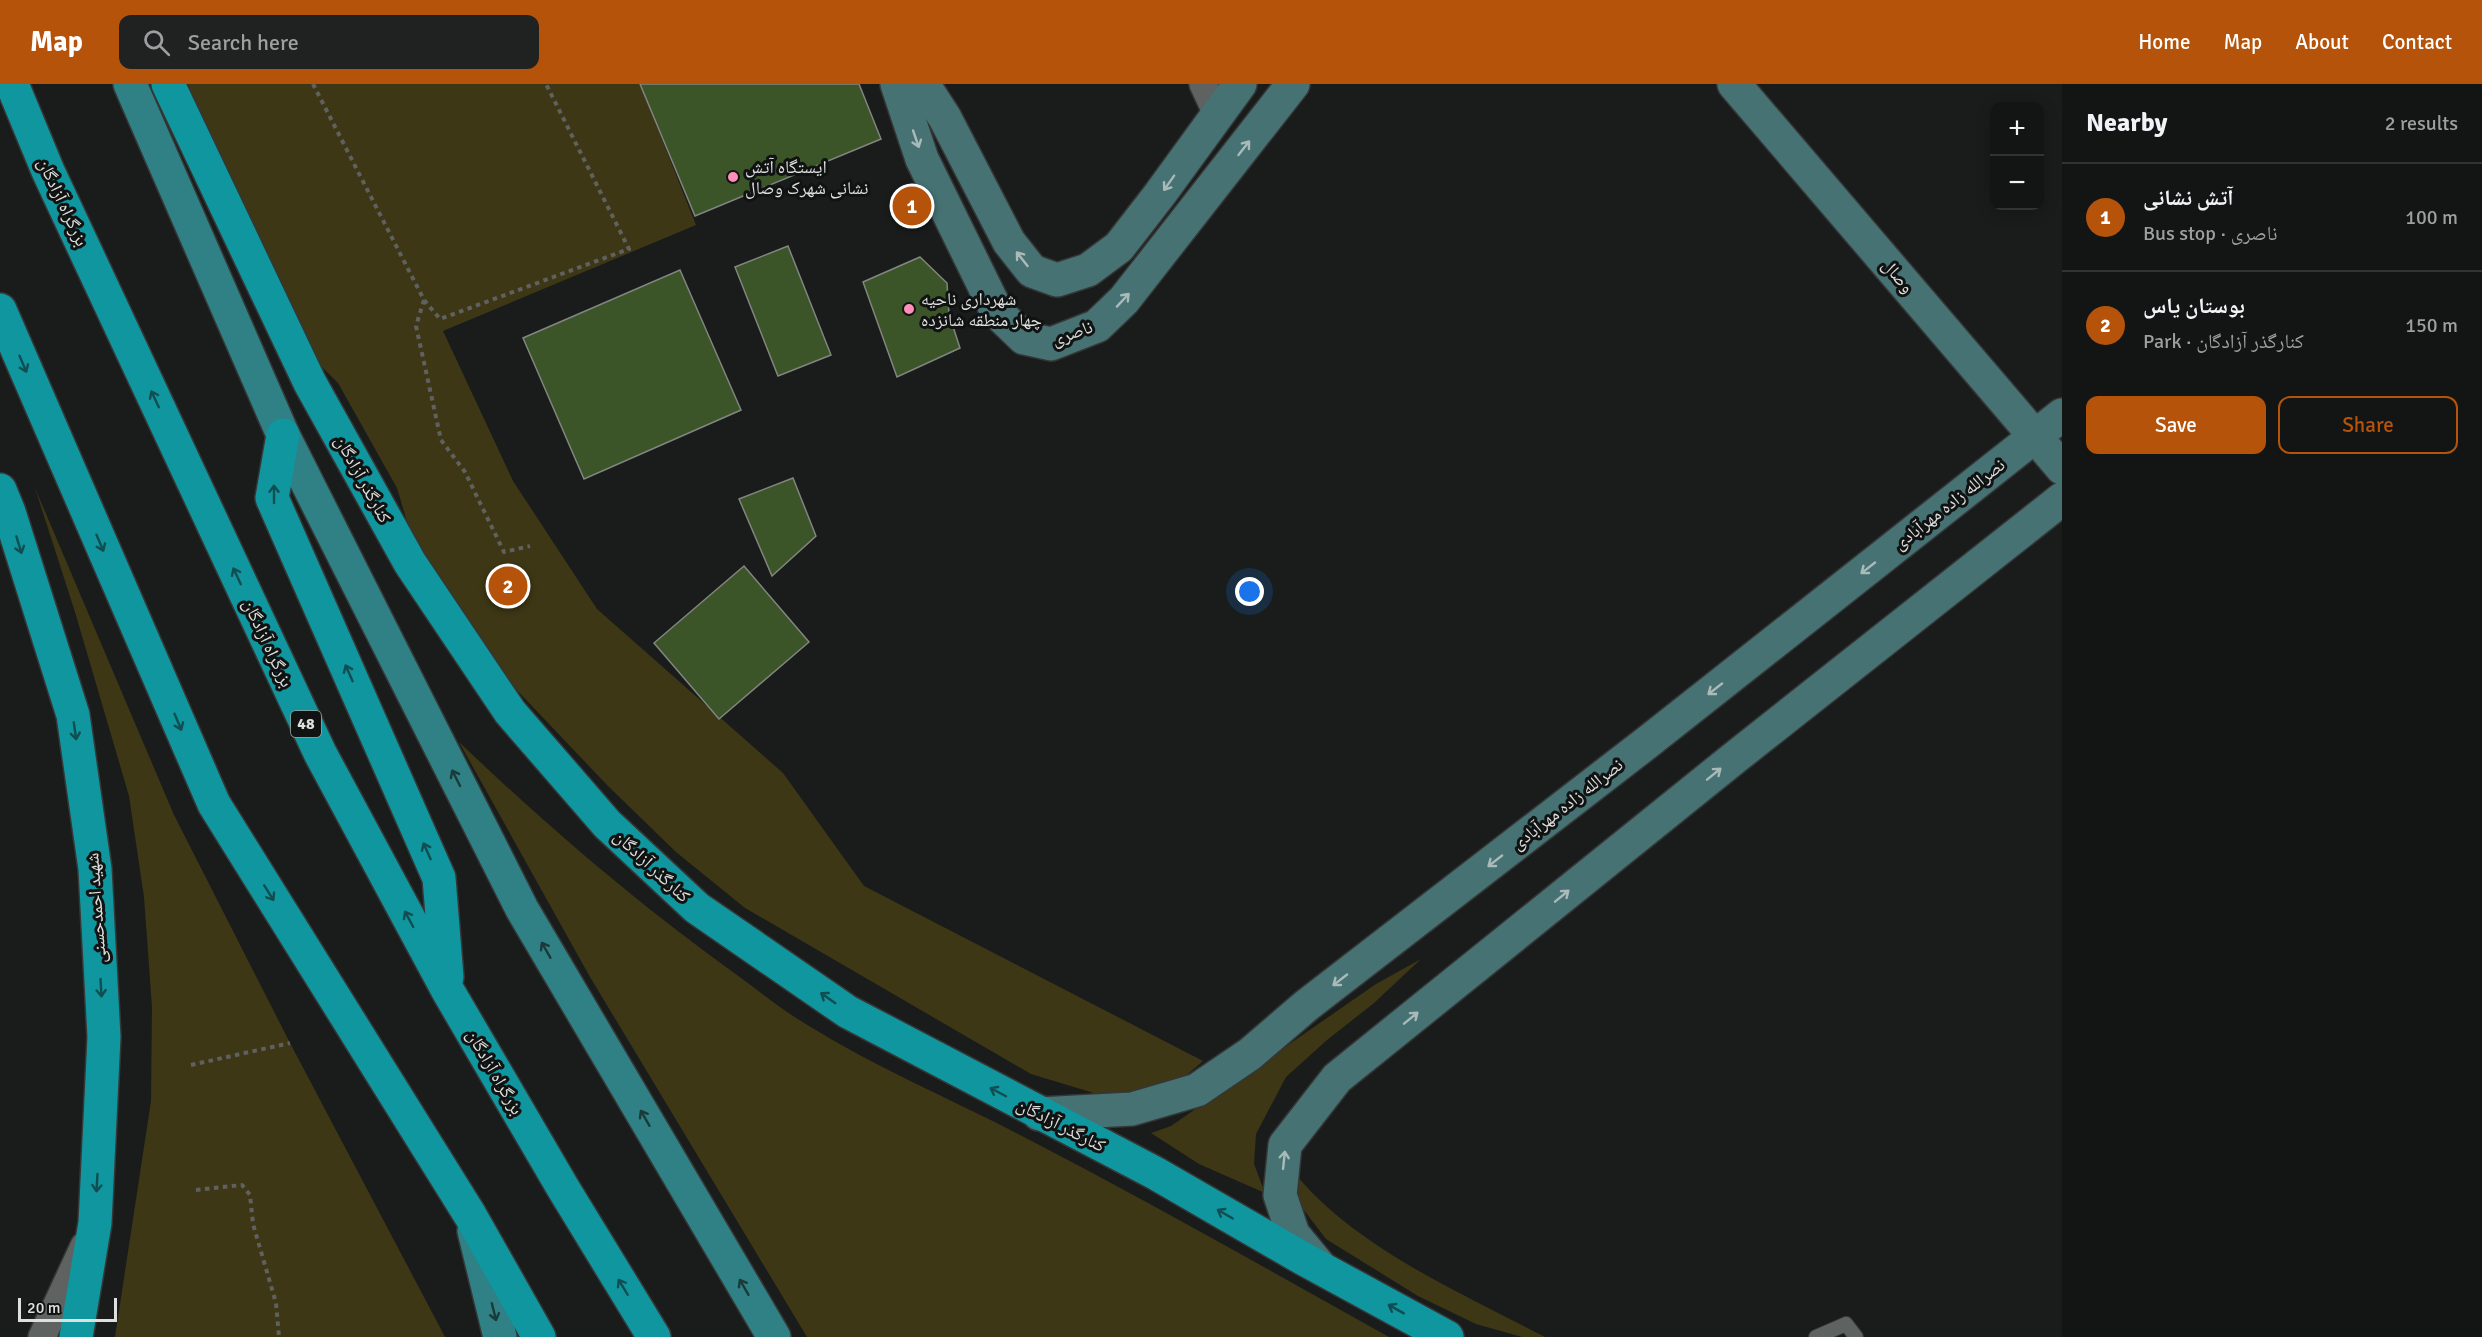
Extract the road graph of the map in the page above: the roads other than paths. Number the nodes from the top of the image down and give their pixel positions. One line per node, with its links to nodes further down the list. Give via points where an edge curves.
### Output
1 (12, 84): 18 (highway, بزرگراه آزادگان / 48, one-way to 1, via 320,753 53,182)
2 (130, 84): 13 (main road)
3 (168, 84): 19 (highway, کنارگذر آزادگان, one-way to 3, via 848,1012 697,908 607,824 510,712 410,563 310,383)
4 (897, 84): 8 (street, ناصری, one-way to 8, via 922,159 997,312 1024,338 1051,344 1097,326 1124,300)
5 (923, 84): 10 (street, one-way to 5, via 1119,247 1088,270 1057,280 1032,271 1009,242 945,118)
6 (1203, 84): 10 (street)
7 (1240, 84): 10 (street)
8 (1293, 84)
9 (1734, 84): 14 (street, وصال)
10 (1217, 114)
11 (0, 310): 20 (highway, one-way to 20, via 214,804)
12 (2062, 415): 14 (street, نصرالله زاده مهرآبادی)
13 (283, 435): 18 (highway, one-way to 13, via 439,878 272,498); 28 (main road, one-way to 13, via 522,909)
14 (2035, 436): 15 (street, وصال); 19 (street, نصرالله زاده مهرآبادی, one-way to 19, via 1307,1005 1250,1054 1206,1084 1131,1108)
15 (2062, 468)
16 (0, 490): 21 (highway, شهید احمدحسنی, one-way to 21, via 72,715 95,869 104,1037)
17 (2062, 499): 22 (street, one-way to 17, via 1293,1234 1280,1195 1285,1145 1337,1078)
18 (448, 991): 27 (highway, بزرگراه آزادگان / 48, one-way to 18)
19 (1039, 1114): 22 (highway, کنارگذر آزادگان, one-way to 19, via 1155,1173)
20 (470, 1215): 25 (main road, one-way to 25); 26 (highway)
21 (94, 1223): 23 (street); 24 (highway, شهید احمدحسنی)
22 (1322, 1269): 29 (highway, کنارگذر آزادگان, one-way to 22)
23 (42, 1337)
24 (76, 1337)
25 (500, 1337)
26 (539, 1337)
27 (654, 1337)
28 (774, 1337)
29 (1447, 1337)
30 (1815, 1337): 31 (lane, via 1846,1324)
31 (1856, 1337)

